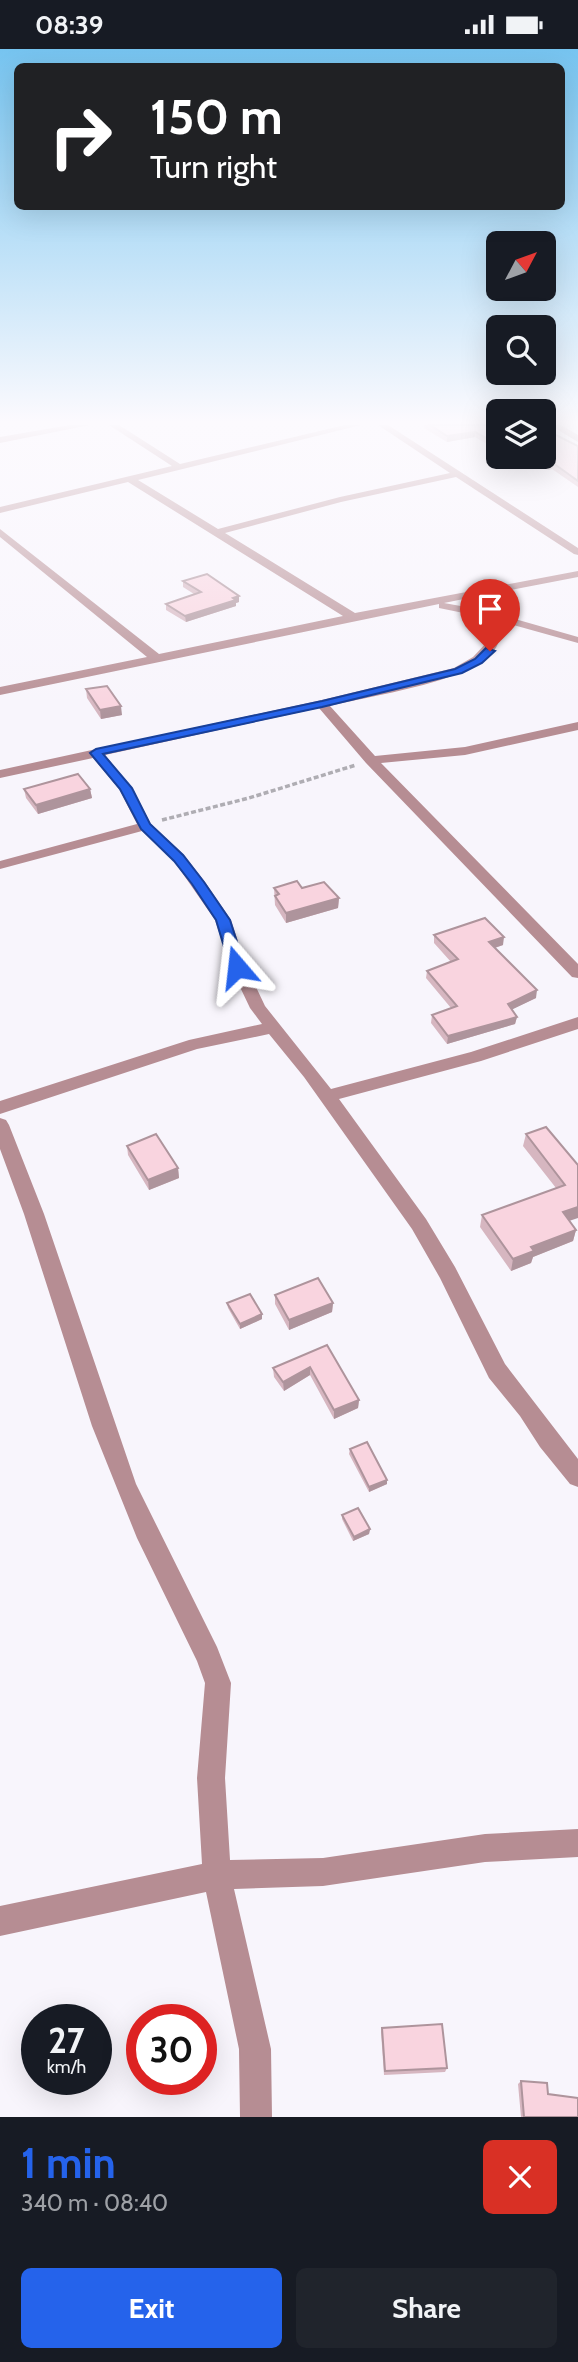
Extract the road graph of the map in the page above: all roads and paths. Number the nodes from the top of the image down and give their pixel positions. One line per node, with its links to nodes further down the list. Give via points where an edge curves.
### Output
1 (197, 522): 5 (street)
2 (259, 522): 5 (street)
3 (530, 522): 6 (street)
4 (0, 532): 13 (street)
5 (215, 533): 11 (street)
6 (578, 552)
7 (578, 573): 8 (street)
8 (500, 590): 9 (street); 10 (street)
9 (422, 604): 10 (street); 11 (street)
10 (493, 616): 12 (street); 15 (street, via 494,643 478,661 458,671)
11 (354, 617): 13 (street)
12 (578, 640)
13 (156, 657): 14 (street)
14 (0, 691)
15 (322, 704): 17 (street); 18 (street)
16 (578, 726): 18 (street, via 465,751)
17 (96, 753): 19 (street); 20 (street, via 125,788)
18 (371, 760): 20 (path); 22 (street)
19 (0, 774)
20 (145, 826): 21 (street); 24 (street, via 178,858 223,920 237,967 258,1008)
21 (0, 865)
22 (578, 972)
23 (578, 1023): 25 (street, via 475,1057)
24 (274, 1027): 25 (street); 26 (street, via 195,1044)
25 (327, 1096): 28 (street, via 419,1224 497,1371)
26 (0, 1108)
27 (0, 1125): 30 (street, via 121,1474 218,1683 211,1778)
28 (578, 1476)
29 (578, 1843): 30 (street, via 485,1848 323,1872)
30 (217, 1875): 31 (street); 32 (street, via 255,2049)
31 (0, 1921)
32 (256, 2117)

